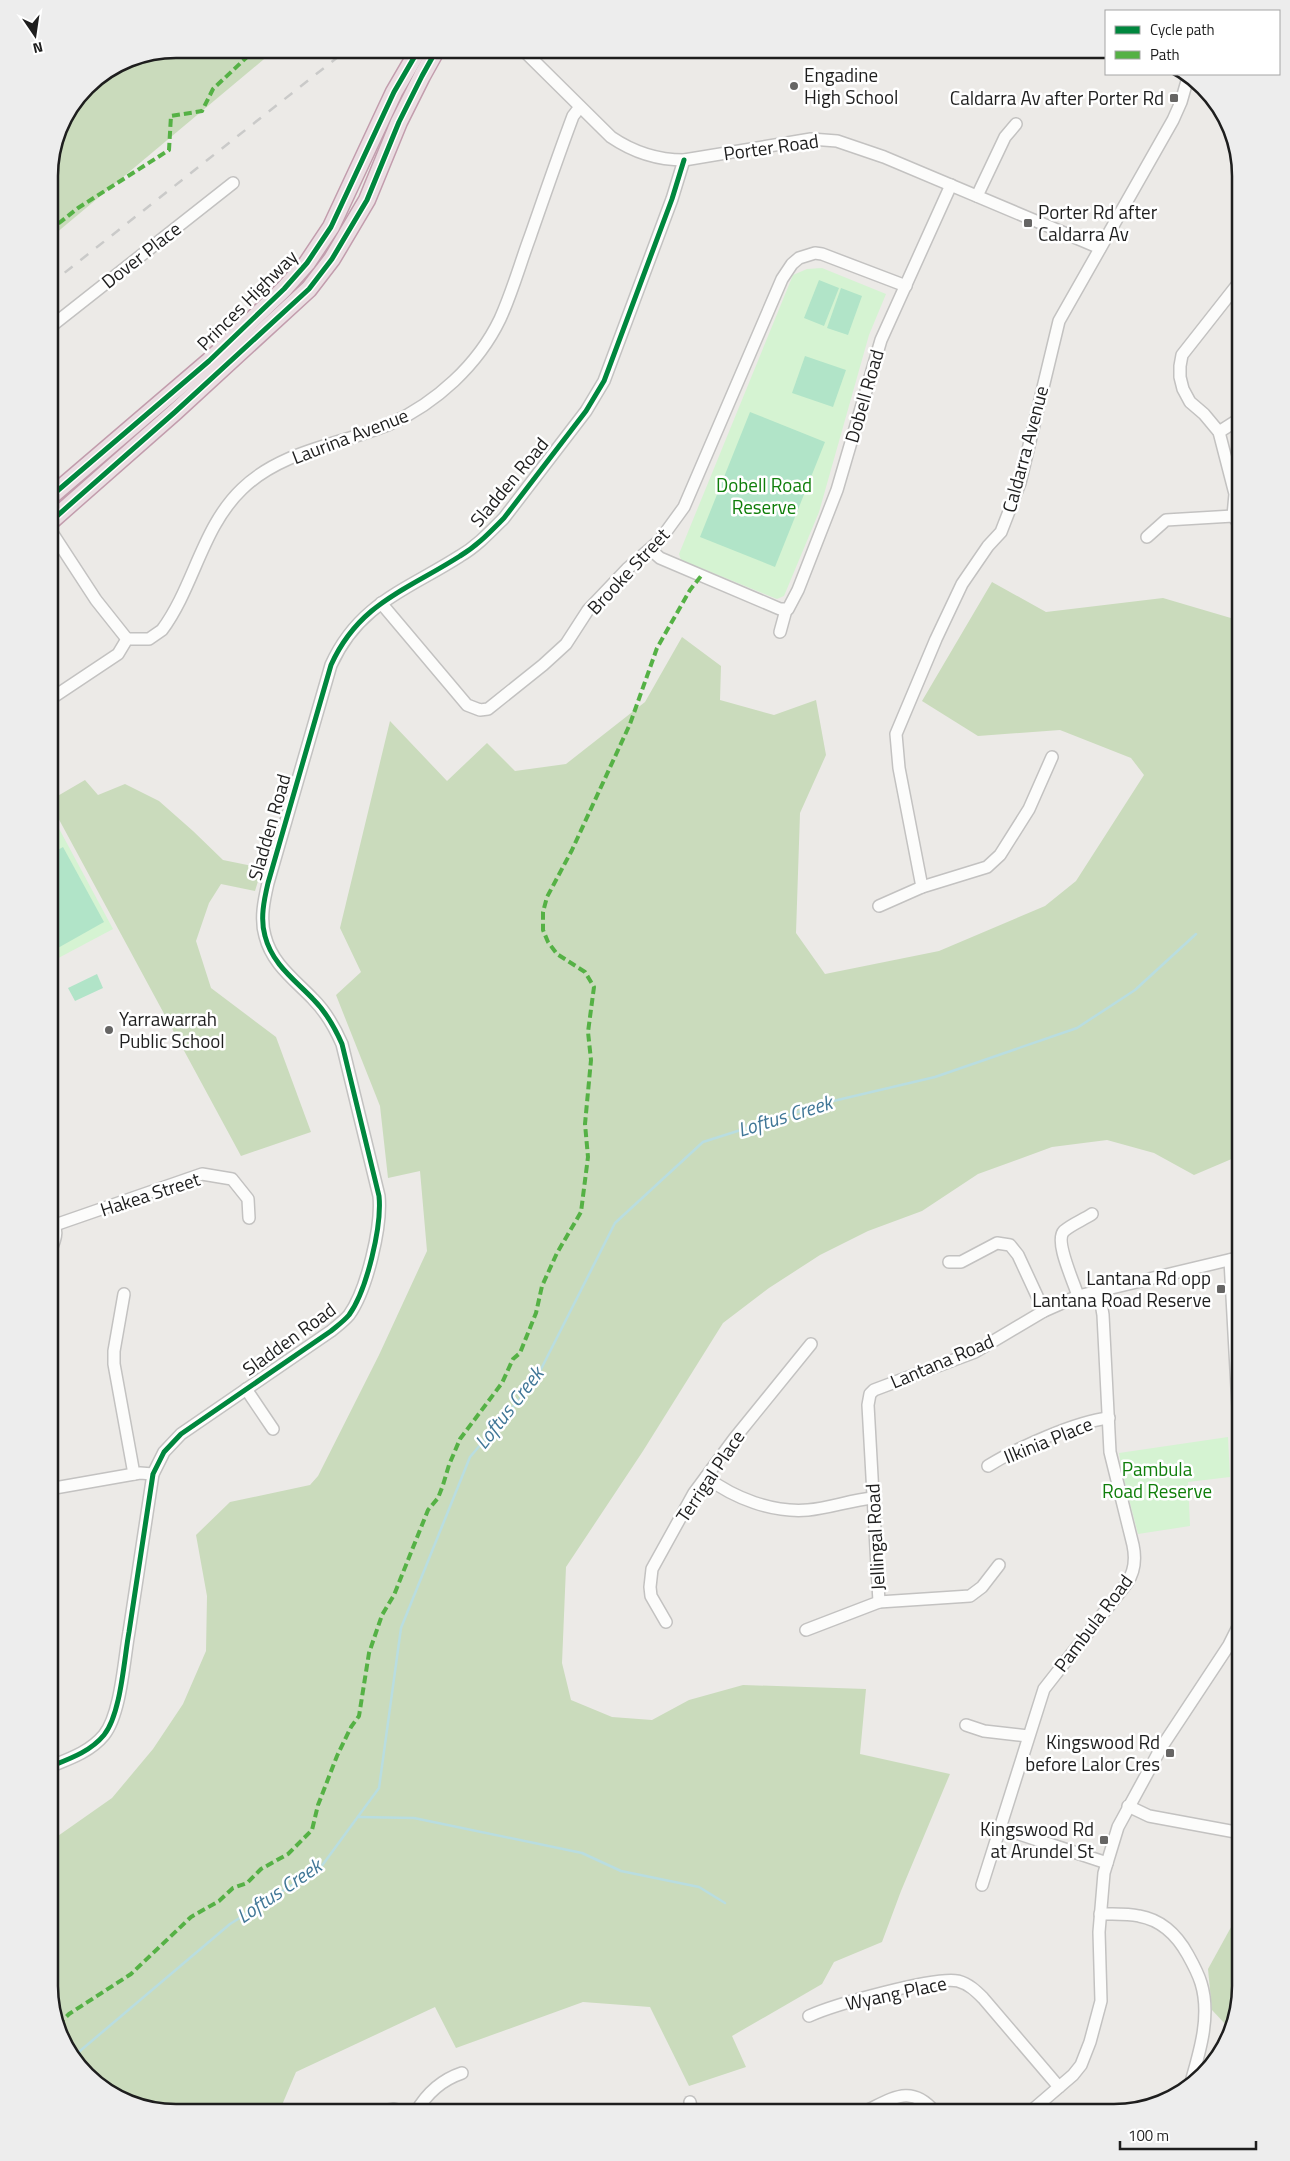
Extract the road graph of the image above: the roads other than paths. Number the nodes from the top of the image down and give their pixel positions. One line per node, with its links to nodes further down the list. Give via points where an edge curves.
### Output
1 (414, 58): 18 (highway, Princes Highway, via 394,92 331,227 307,263 209,361)
2 (432, 58): 19 (highway, Princes Highway, via 399,122 367,200 332,259 309,289)
3 (531, 58): 5 (street, Porter Road)
4 (1187, 82): 11 (street, Caldarra Avenue, via 1173,120)
5 (580, 107): 7 (street, Porter Road, via 611,137 626,146 654,156); 27 (street, Laurina Avenue, via 572,121 506,304 471,363 443,391 411,413 280,462 240,490 222,514 162,630 149,639)
6 (1016, 124): 10 (street, via 1006,137)
7 (684, 160): 9 (street, Porter Road, via 825,139 859,147); 24 (street, Sladden Road, via 604,381 591,404 491,531 461,555)
8 (233, 183): 14 (street, Dover Place)
9 (951, 185): 10 (street, Porter Road); 12 (street, Dobell Road)
10 (977, 196): 11 (street, Porter Road)
11 (1100, 248): 30 (street, Caldarra Avenue, via 1059,321 1020,483 1008,514 1000,532 962,584 896,734 899,768)
12 (906, 286): 23 (street, Brooke Street, via 822,254 807,255 792,264 782,280 689,498); 25 (street, Dobell Road, via 881,340 828,516)
13 (1232, 291): 16 (street, via 1182,355 1180,366 1183,389 1190,402)
14 (58, 321)
15 (1232, 424): 16 (street)
16 (1219, 432): 17 (street)
17 (1232, 486)
18 (58, 490)
19 (58, 514)
20 (1232, 516): 21 (street, via 1166,520)
21 (1147, 537)
22 (58, 542): 27 (street)
23 (651, 550): 24 (street, Brooke Street, via 599,598 566,644 488,709 467,705); 25 (street, via 660,558)
24 (381, 602): 42 (street, Sladden Road, via 352,630 332,665 268,883 263,920 265,937 276,961 325,1013 342,1044 376,1182 380,1220 377,1239 362,1287 348,1316 332,1331)
25 (786, 610): 26 (street, Dobell Road)
26 (780, 632)
27 (126, 639): 28 (street, via 118,654)
28 (58, 694)
29 (1052, 757): 30 (street, via 1029,810 1000,855 987,867)
30 (922, 888): 31 (street)
31 (879, 906)
32 (1092, 1214): 39 (street, via 1065,1231 1061,1239)
33 (249, 1218): 34 (street, Hakea Street, via 248,1199 232,1179 202,1174)
34 (58, 1224)
35 (1232, 1259): 37 (street, Lantana Road)
36 (949, 1262): 40 (street, via 961,1262 997,1243 1010,1245 1018,1255)
37 (1099, 1291): 39 (street, Lantana Road); 44 (street, Pambula Road)
38 (124, 1294): 47 (street, via 114,1364)
39 (1078, 1296): 40 (street, Lantana Road)
40 (1044, 1312): 43 (street, Lantana Road, via 975,1352 880,1387)
41 (811, 1344): 49 (street, Terrigal Place)
42 (246, 1389): 45 (street); 48 (street, Sladden Road, via 174,1440)
43 (870, 1394): 51 (street, Jellingal Road)
44 (1109, 1418): 46 (street, Ilkinia Place, via 1020,1448); 58 (street, Pambula Road, via 1113,1467 1133,1545 1134,1570 1044,1689)
45 (273, 1429)
46 (988, 1466)
47 (134, 1474): 48 (street); 50 (street)
48 (153, 1474): 59 (street, Sladden Road, via 112,1721 94,1745)
49 (706, 1476): 51 (street, via 731,1492 779,1509 808,1510); 54 (street, Terrigal Place, via 652,1569 651,1596)
50 (58, 1487)
51 (873, 1498): 53 (street, Jellingal Road)
52 (999, 1565): 53 (street, via 982,1587 970,1596)
53 (879, 1602): 55 (street, Jellingal Road)
54 (666, 1622)
55 (806, 1630)
56 (1232, 1641): 60 (street)
57 (966, 1725): 58 (street, via 984,1731)
58 (1028, 1736): 61 (street, Pambula Road)
59 (58, 1763)
60 (1128, 1806): 62 (street, via 1149,1816); 63 (street)
61 (1001, 1828): 63 (street); 64 (street, Pambula Road)
62 (1232, 1831)
63 (1107, 1862): 65 (street)
64 (982, 1886)
65 (1100, 1914): 68 (street, via 1152,1920 1171,1930 1180,1940 1197,1972 1204,1995 1203,2030); 69 (street, via 1102,1985 1097,2020 1081,2065)
66 (809, 2016): 69 (street, Wyang Place, via 841,2004 934,1982 958,1981 973,1988 983,1998)
67 (462, 2073): 70 (street, via 450,2077 431,2091)
68 (1193, 2073)
69 (1059, 2087): 73 (street)
70 (422, 2103)
71 (882, 2104): 72 (street, via 899,2096 911,2095)
72 (927, 2104)
73 (1039, 2104)

